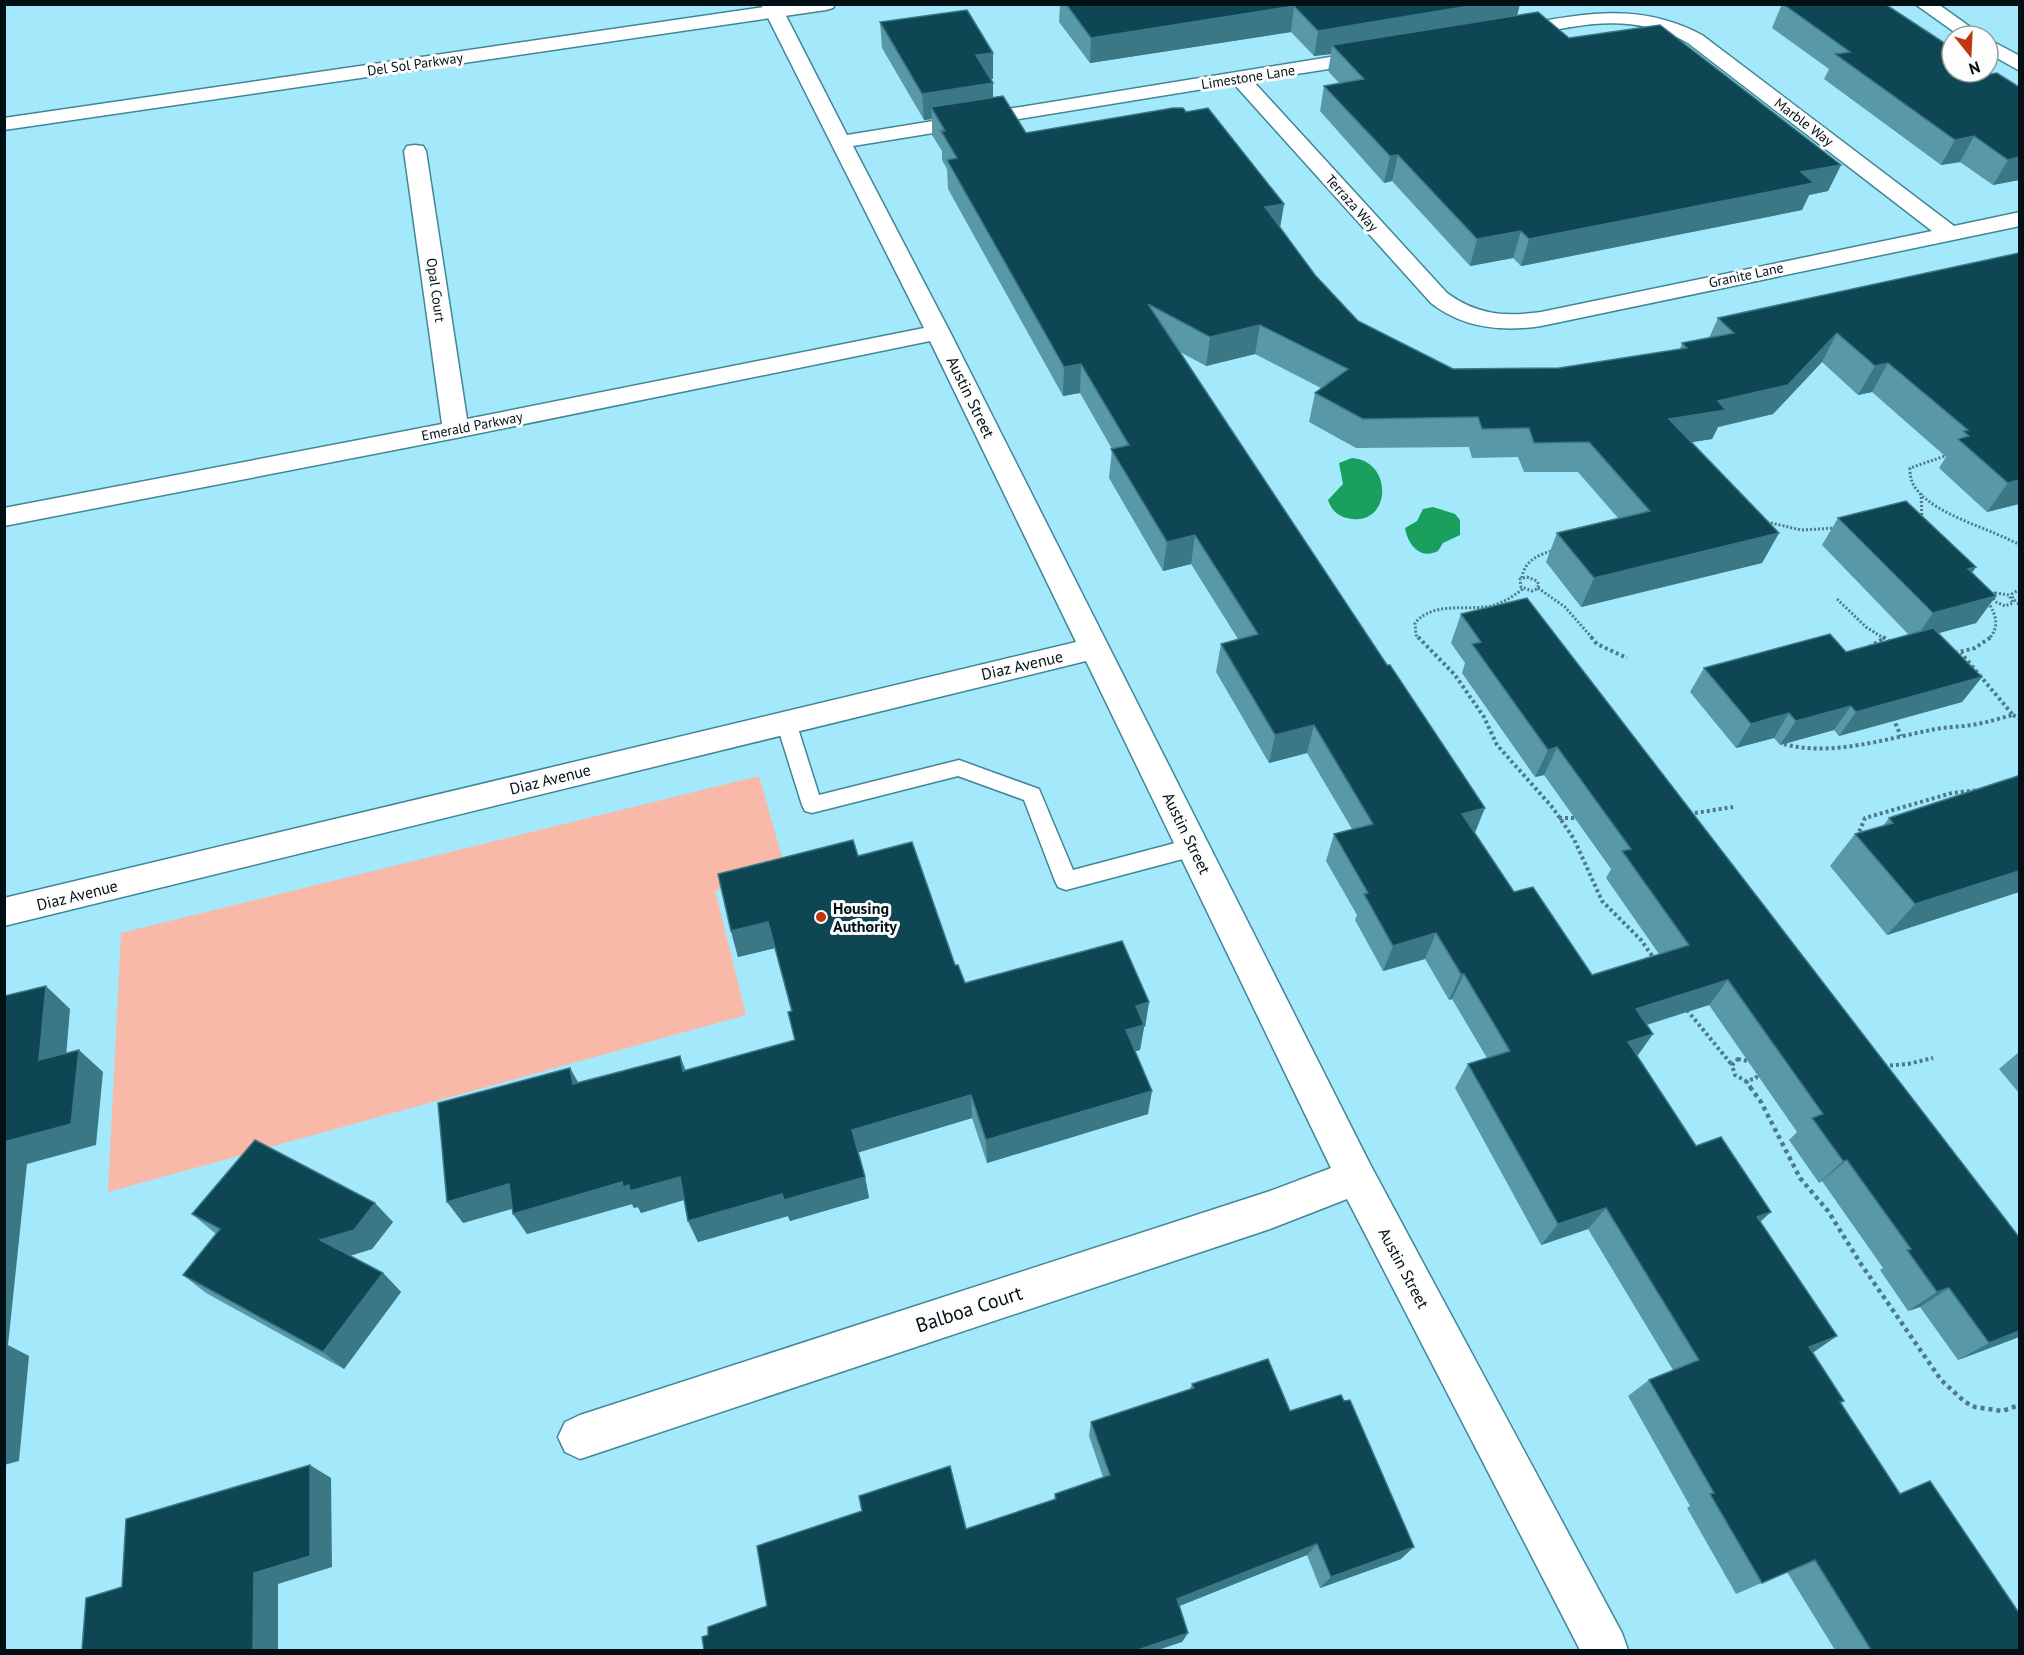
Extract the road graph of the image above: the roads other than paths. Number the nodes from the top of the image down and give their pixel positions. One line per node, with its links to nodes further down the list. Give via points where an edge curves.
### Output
1 (826, 4): 3 (street, Del Sol Parkway)
2 (1924, 4): 4 (street)
3 (772, 8): 10 (street, Del Sol Parkway); 11 (street, Austin Street)
4 (1955, 24)
5 (1486, 37): 14 (street, Marble Way, via 1600,18 1621,17 1670,25 1695,39)
6 (1392, 53): 9 (street, Limestone Lane)
7 (2000, 53): 8 (street)
8 (2019, 66)
9 (1239, 78): 11 (street, Limestone Lane); 15 (street, Terraza Way, via 1439,298)
10 (4, 124)
11 (841, 142): 16 (street, Austin Street)
12 (415, 151): 17 (street, Opal Court)
13 (2019, 219): 14 (street, Granite Lane)
14 (1949, 233): 15 (street, Granite Lane, via 1532,320 1504,323)
15 (1473, 318)
16 (938, 332): 17 (street, Emerald Parkway); 19 (street, Austin Street)
17 (456, 429): 18 (street, Emerald Parkway)
18 (4, 517)
19 (1095, 648): 20 (street, Diaz Avenue); 21 (street, Austin Street)
20 (786, 722): 21 (lane, via 812,805 959,768 1032,795 1066,881); 22 (street, Diaz Avenue)
21 (1194, 847): 23 (street, Austin Street)
22 (4, 912)
23 (1356, 1177): 24 (street, Balboa Court, via 1270,1210); 25 (street, Austin Street)
24 (580, 1437)
25 (1605, 1650)

